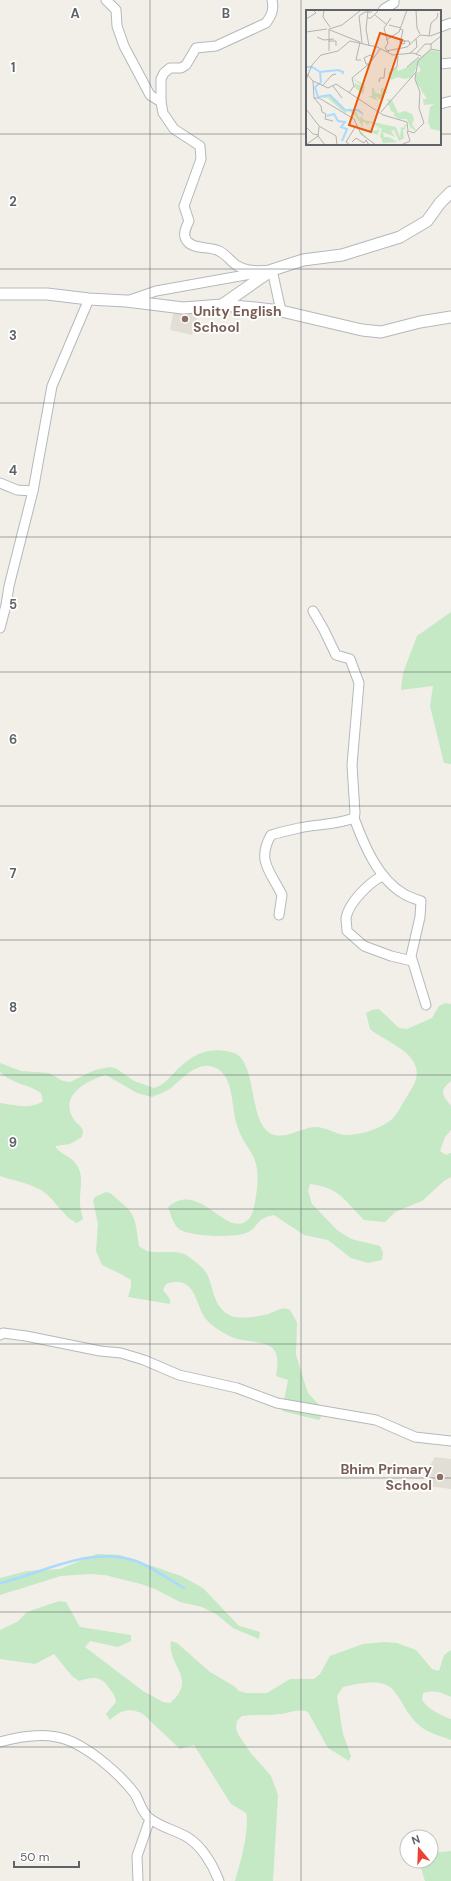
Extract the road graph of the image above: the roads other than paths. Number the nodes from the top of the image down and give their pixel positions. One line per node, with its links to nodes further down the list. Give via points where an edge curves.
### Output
1 (106, 0): 10 (street, via 116,10 117,26 136,70 150,95)
2 (272, 0): 10 (street, via 274,7 266,23 216,46 196,48 186,65 181,68 170,68 164,73 161,79)
3 (394, 0): 4 (street, via 394,3)
4 (383, 10)
5 (451, 23): 6 (street)
6 (441, 27)
7 (451, 63): 8 (street)
8 (441, 64)
9 (451, 101): 11 (street)
10 (162, 102): 13 (street, via 163,113 174,129 197,142 201,151 201,159 184,206 189,221 184,237 187,242 193,246 218,250 237,265 255,271)
11 (441, 104)
12 (451, 192): 13 (street, via 427,221 400,237 342,255 302,260)
13 (272, 270): 16 (street, via 156,291); 17 (street); 18 (street)
14 (0, 294): 15 (street, via 47,294)
15 (89, 299): 16 (street); 21 (street, via 55,377)
16 (126, 301): 17 (street, via 183,308)
17 (222, 305): 18 (street)
18 (282, 311): 19 (street, via 381,332)
19 (451, 316)
20 (0, 484): 21 (street, via 17,490)
21 (33, 491): 23 (street)
22 (313, 611): 24 (street, via 336,655 350,659 359,683 352,764)
23 (0, 628)
24 (354, 818): 25 (street); 26 (street, via 272,834 264,854 270,877 282,895)
25 (382, 876): 27 (street, via 404,894 421,901); 27 (street, via 358,896 346,917 347,931 364,946)
26 (279, 915)
27 (412, 961): 28 (street)
28 (426, 1005)
29 (0, 1335): 30 (street, via 26,1336 121,1353 179,1375 237,1388 277,1403 376,1420 415,1437)
30 (451, 1441)
31 (0, 1742): 32 (street, via 43,1735 73,1743 100,1760 114,1773 135,1795 144,1814)
32 (150, 1819): 33 (street, via 137,1856); 34 (street, via 188,1838 202,1851)
33 (138, 1881)
34 (219, 1881)

